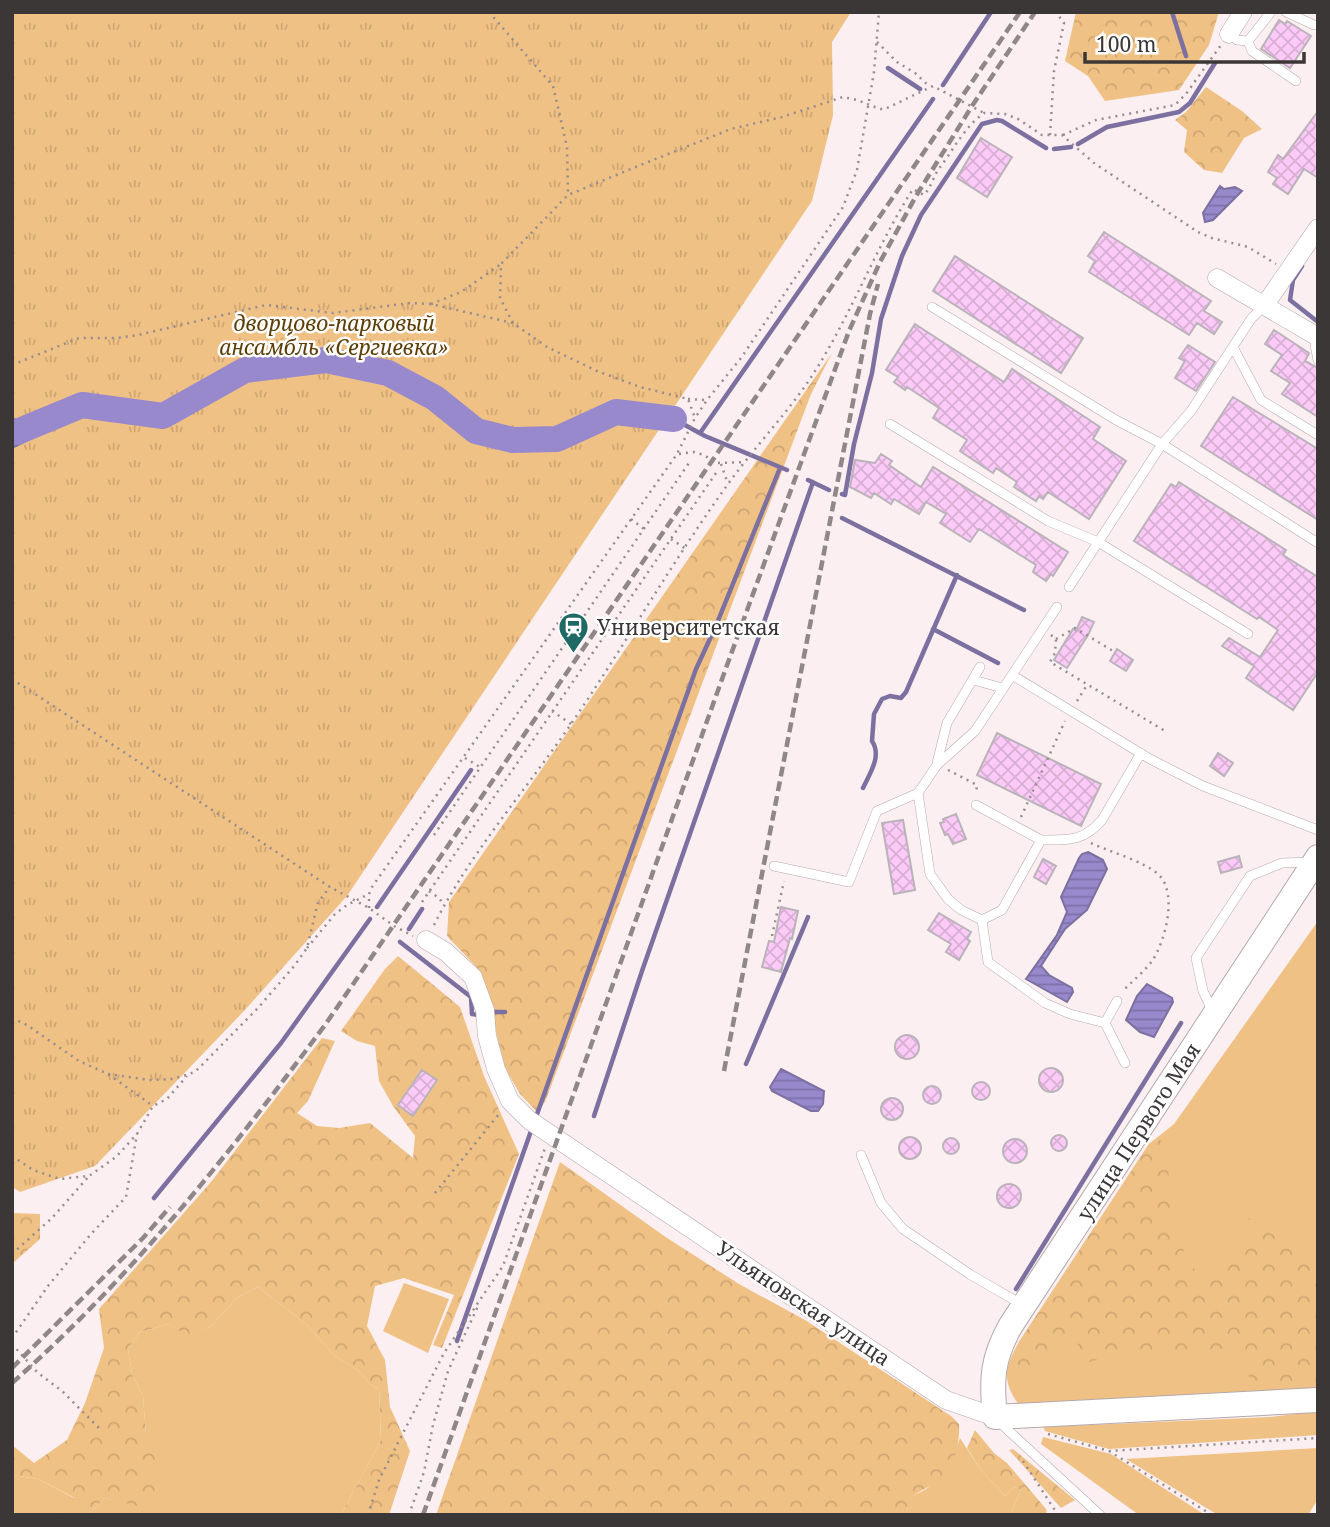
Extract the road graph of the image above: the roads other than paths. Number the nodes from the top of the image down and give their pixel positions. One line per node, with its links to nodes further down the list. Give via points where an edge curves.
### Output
1 (1242, 12): 5 (street)
2 (1271, 12): 6 (lane)
3 (1286, 12): 4 (lane)
4 (1314, 25)
5 (1229, 34): 6 (lane)
6 (1248, 41): 7 (lane, via 1252,51)
7 (1296, 81)
8 (1318, 228): 10 (street)
9 (1217, 278): 10 (street)
10 (1264, 306): 12 (street); 13 (lane)
11 (932, 307): 17 (lane)
12 (1318, 339): 14 (lane)
13 (1233, 347): 16 (lane, via 1261,400); 17 (lane, via 1191,411)
14 (1318, 359)
15 (890, 424): 18 (lane, via 1048,521)
16 (1318, 435)
17 (1162, 444): 18 (lane); 19 (lane)
18 (1098, 542): 20 (lane); 22 (lane)
19 (1318, 543)
20 (1069, 587)
21 (1057, 607): 24 (lane)
22 (1248, 634)
23 (980, 667): 25 (lane)
24 (1012, 675): 26 (lane); 27 (lane)
25 (973, 680): 26 (lane); 28 (lane, via 947,723)
26 (1003, 688): 28 (lane, via 975,731)
27 (1141, 753): 31 (lane, via 1203,786); 32 (lane, via 1102,820 1083,837)
28 (937, 765): 29 (lane)
29 (918, 793): 34 (lane, via 877,811 849,882); 35 (lane, via 930,874 948,899)
30 (976, 805): 32 (lane)
31 (1318, 830)
32 (1041, 839): 35 (lane, via 1002,910)
33 (1316, 860): 38 (street, улица Первого Мая); 38 (lane, via 1282,863 1250,876 1196,958 1203,991)
34 (774, 866)
35 (982, 920): 39 (lane, via 988,962 1045,1003)
36 (426, 940): 44 (street, Ульяновская улица, via 473,977 485,1010 496,1069 510,1101 529,1120 946,1400)
37 (1117, 1001): 39 (lane)
38 (1215, 1016): 42 (street, улица Первого Мая)
39 (1105, 1023): 40 (lane)
40 (1125, 1063)
41 (861, 1156): 42 (lane, via 881,1203 903,1229)
42 (1024, 1306): 44 (street, улица Первого Мая, via 993,1367)
43 (1318, 1400): 44 (street, Ульяновская улица)
44 (995, 1417): 45 (lane)
45 (1096, 1513)

